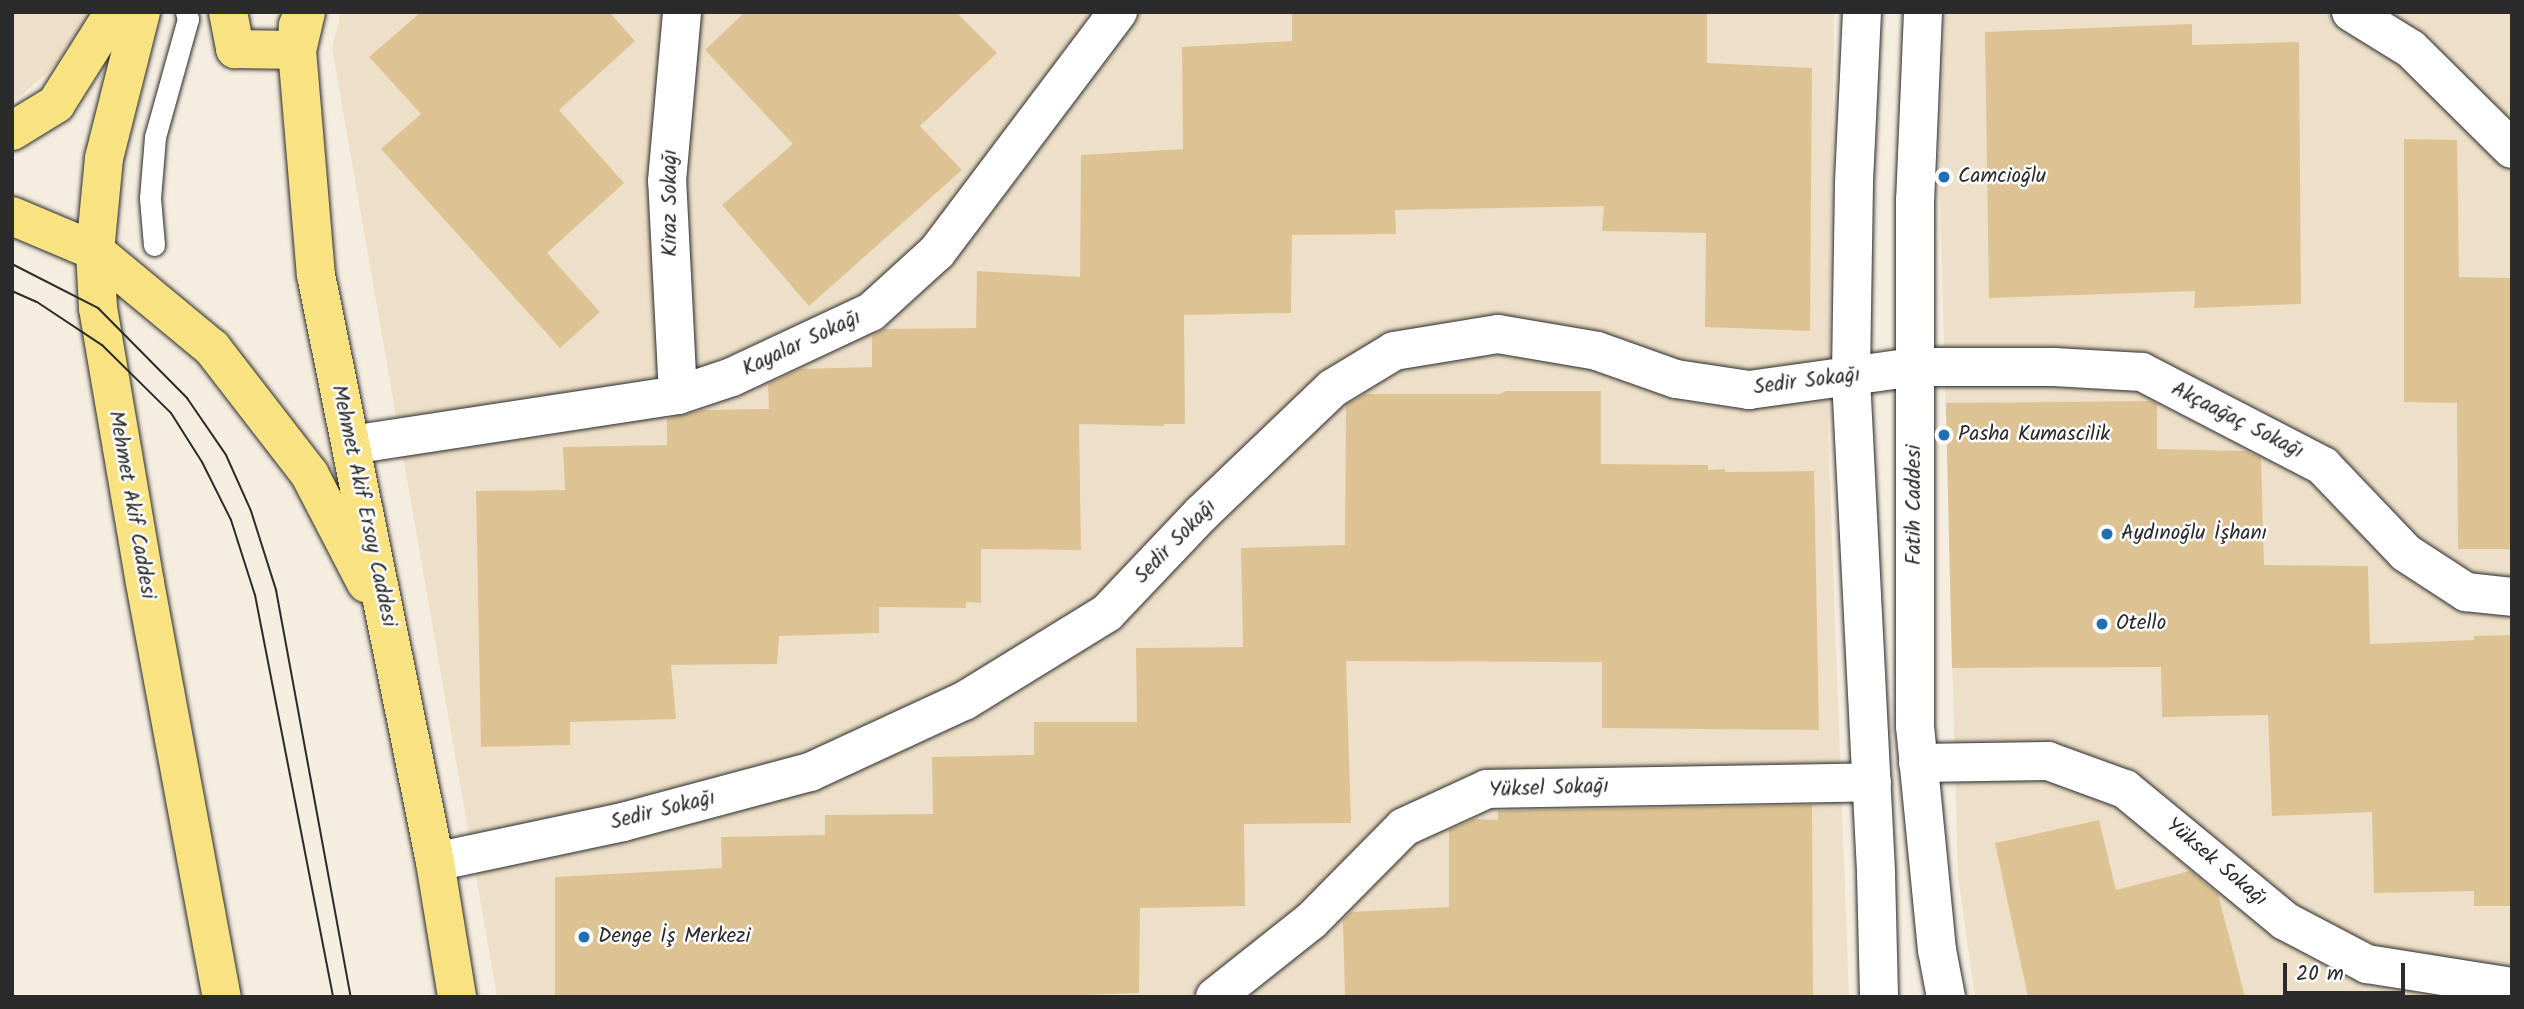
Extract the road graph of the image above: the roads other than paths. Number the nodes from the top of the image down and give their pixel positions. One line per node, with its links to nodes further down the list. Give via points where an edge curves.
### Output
1 (114, 12): 13 (main road, via 56,104)
2 (141, 12): 17 (main road, Mehmet Akif Caddesi, via 104,158)
3 (186, 12): 16 (lane, via 188,19 155,136 149,198)
4 (228, 12): 12 (main road, via 235,49)
5 (299, 12): 12 (main road)
6 (306, 12): 12 (main road, Mehmet Akif Ersoy Caddesi)
7 (682, 12): 20 (street, Kiraz Sokağı, via 667,181)
8 (1118, 12): 20 (street, Kayalar Sokağı, via 937,252 870,312 732,377)
9 (1862, 12): 19 (street)
10 (1923, 12): 18 (street, Fatih Caddesi, via 1915,199)
11 (2351, 12): 14 (street, via 2411,48)
12 (297, 50): 21 (main road, Mehmet Akif Ersoy Caddesi, via 316,275)
13 (12, 131)
14 (2512, 149)
15 (12, 216): 17 (main road)
16 (154, 245)
17 (95, 251): 23 (main road, via 212,348 310,475); 28 (main road, Mehmet Akif Caddesi, via 102,345)
18 (1915, 367): 19 (street, Sedir Sokağı); 22 (street, Akçaağaç Sokağı, via 2142,372 2323,466 2406,553 2466,592); 24 (street, Fatih Caddesi)
19 (1851, 378): 25 (street); 26 (street, Sedir Sokağı, via 1749,390 1676,379 1597,351 1498,334 1394,351 1333,388 1201,514 1107,613 964,701 810,772 623,822)
20 (678, 394): 21 (street, Kayalar Sokağı)
21 (351, 445): 23 (main road, Mehmet Akif Ersoy Caddesi)
22 (2512, 597)
23 (387, 625): 26 (main road, Mehmet Akif Ersoy Caddesi)
24 (1918, 763): 27 (street, Yüksek Sokağı, via 2048,761 2125,789 2285,920 2367,964); 32 (street, Fatih Caddesi)
25 (1872, 782): 30 (street, Yüksel Sokağı, via 1487,789 1404,827 1311,920); 31 (street)
26 (435, 862): 29 (main road, Mehmet Akif Ersoy Caddesi)
27 (2512, 987)
28 (222, 997)
29 (457, 997)
30 (1214, 997)
31 (1879, 997)
32 (1946, 997)

